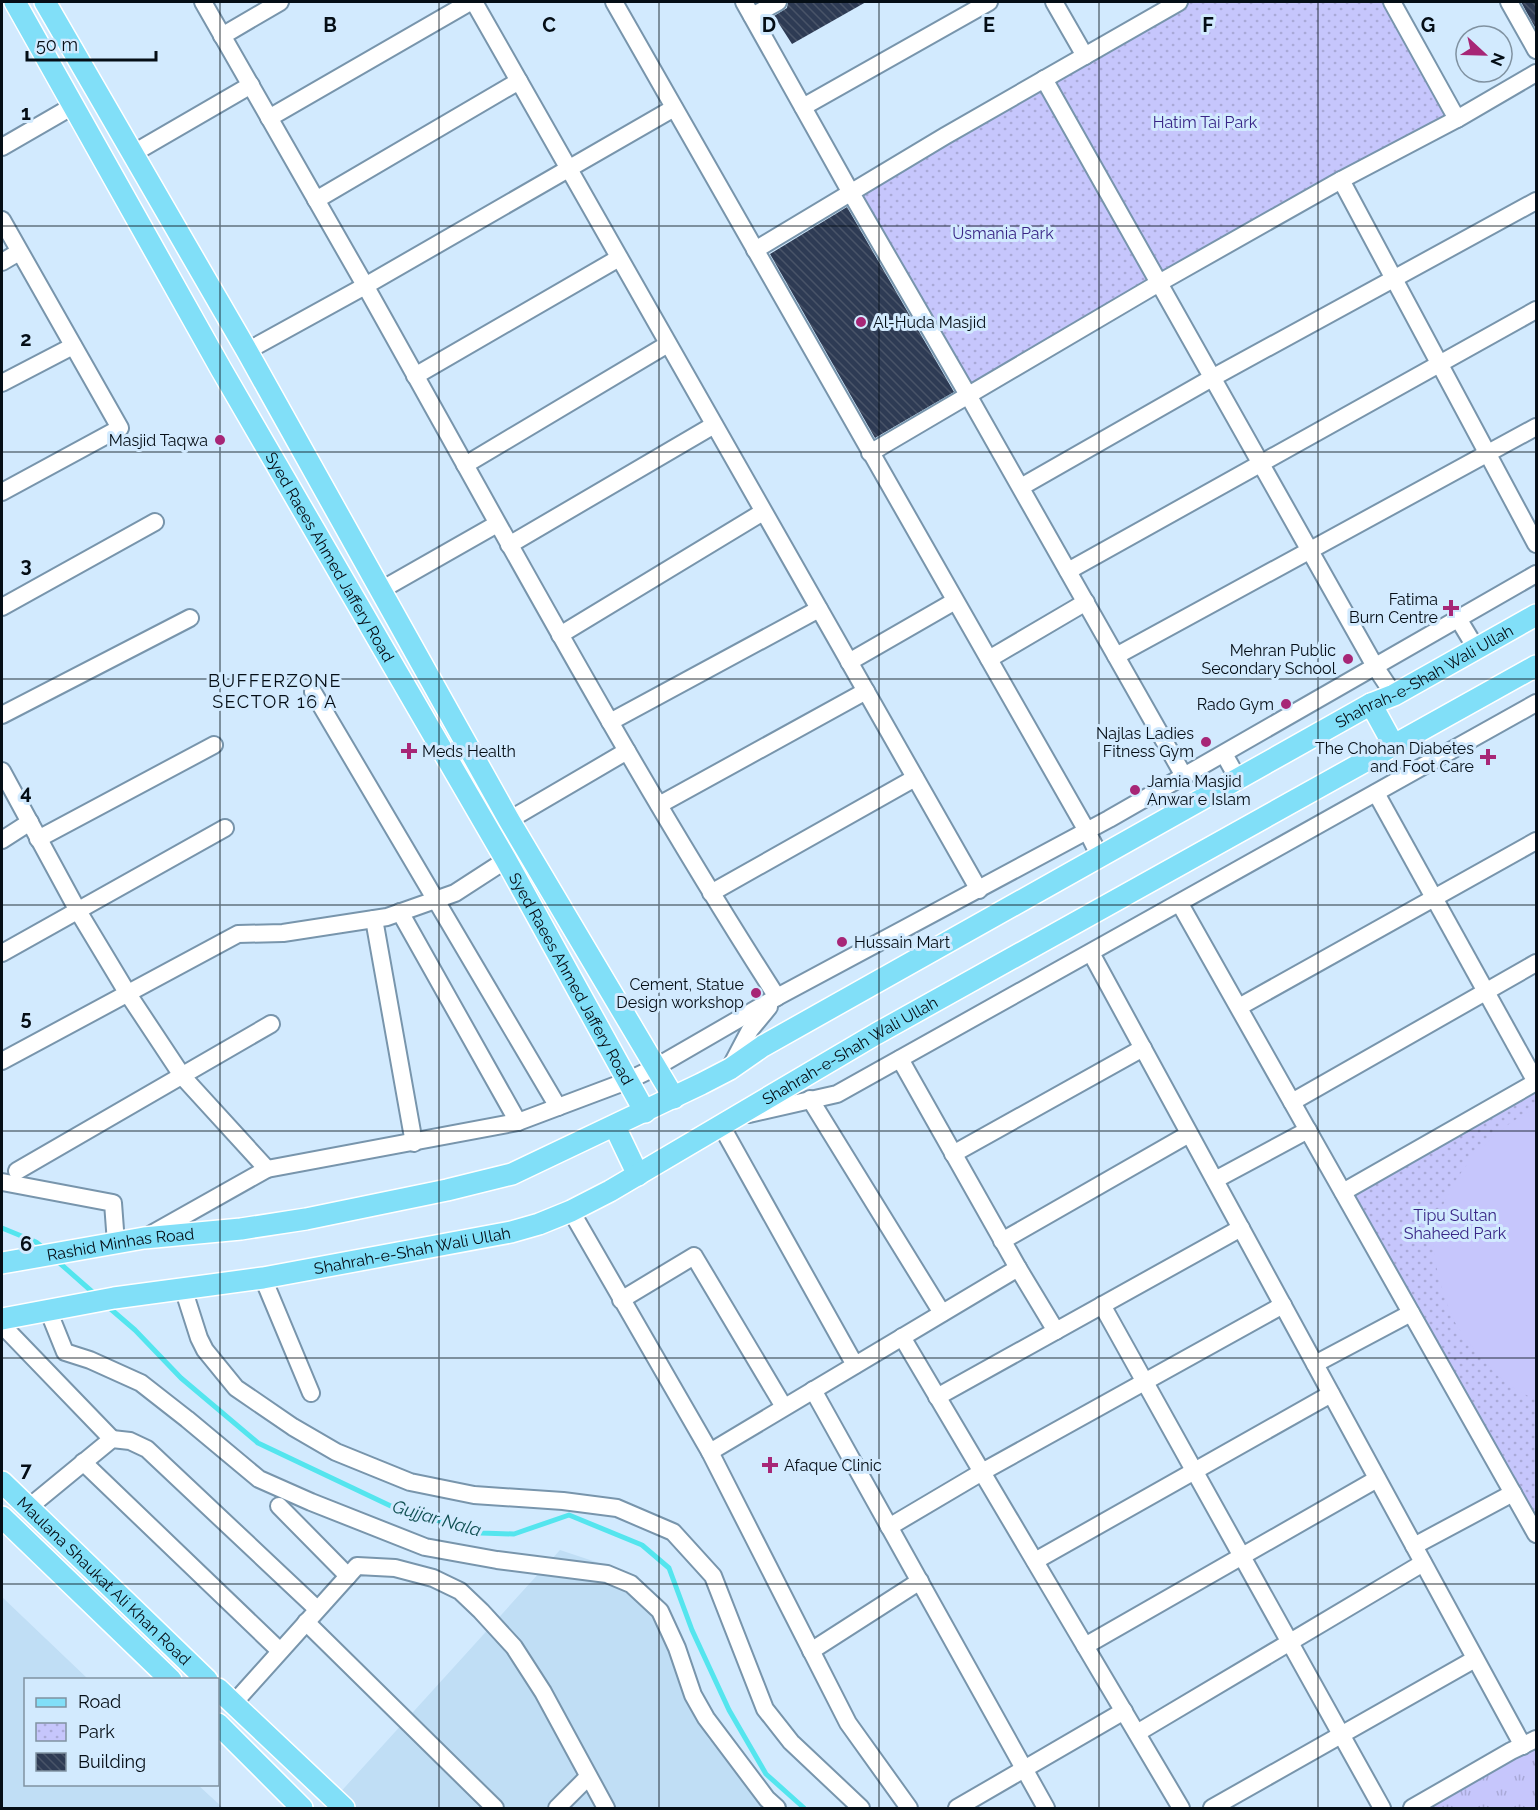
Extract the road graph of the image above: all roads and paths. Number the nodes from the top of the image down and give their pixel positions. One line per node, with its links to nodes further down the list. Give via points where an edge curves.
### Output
1 (15, 2): 25 (main road, Syed Raees Ahmed Jaffery Road)
2 (45, 2): 24 (main road, Syed Raees Ahmed Jaffery Road)
3 (203, 2): 15 (street)
4 (280, 2): 15 (street)
5 (470, 2): 26 (street)
6 (474, 2): 20 (street)
7 (614, 2): 23 (street)
8 (778, 2): 14 (street)
9 (989, 2): 22 (street)
10 (1054, 2): 17 (street)
11 (1179, 2): 17 (street)
12 (1392, 2): 27 (street)
13 (1509, 2): 16 (street)
14 (748, 9): 22 (street)
15 (222, 36): 21 (street)
16 (1536, 50)
17 (1085, 56): 19 (street)
18 (1536, 73): 27 (street)
19 (1044, 80): 34 (street); 43 (street)
20 (519, 81): 32 (street); 35 (street)
21 (251, 85): 26 (street); 31 (street)
22 (803, 107): 34 (street)
23 (674, 108): 32 (street); 38 (street)
24 (105, 109): 25 (main road, via 97,124 90,124); 28 (main road, Syed Raees Ahmed Jaffery Road)
25 (77, 113): 29 (street); 30 (main road, Syed Raees Ahmed Jaffery Road)
26 (269, 118): 35 (street)
27 (1457, 119): 33 (street)
28 (119, 132): 30 (main road, via 101,132 95,139); 31 (main road, Syed Raees Ahmed Jaffery Road)
29 (2, 147)
30 (96, 149): 110 (main road, Syed Raees Ahmed Jaffery Road)
31 (132, 154): 48 (main road, Syed Raees Ahmed Jaffery Road)
32 (568, 169): 40 (street); 44 (street)
33 (1341, 180): 42 (street); 43 (street)
34 (850, 193): 38 (street); 53 (street)
35 (316, 201): 44 (street)
36 (1536, 201): 42 (street)
37 (2, 220): 39 (street)
38 (755, 250): 56 (street)
39 (20, 252): 41 (street); 47 (street)
40 (619, 258): 46 (street); 50 (street)
41 (2, 262)
42 (1395, 280): 49 (street); 51 (street)
43 (1159, 283): 51 (street); 53 (street)
44 (365, 286): 48 (street); 50 (street)
45 (1536, 310): 49 (street)
46 (668, 344): 54 (street); 59 (street)
47 (73, 345): 52 (street); 61 (street, via 120,428)
48 (247, 351): 70 (main road, Syed Raees Ahmed Jaffery Road)
49 (1440, 364): 57 (street); 58 (street)
50 (415, 376): 59 (street)
51 (1212, 378): 58 (street); 60 (street)
52 (2, 383)
53 (968, 395): 56 (street); 60 (street)
54 (714, 425): 62 (street); 66 (street)
55 (1536, 427): 57 (street)
56 (870, 453): 71 (street)
57 (1488, 453): 65 (street); 67 (street)
58 (1261, 464): 67 (street); 68 (street)
59 (465, 465): 64 (street)
60 (1021, 487): 68 (street)
61 (2, 492)
62 (763, 512): 74 (street); 78 (street)
63 (155, 522): 73 (street)
64 (497, 524): 66 (street); 70 (street)
65 (1536, 544)
66 (509, 545): 78 (street)
67 (1310, 551): 80 (street); 84 (street)
68 (1068, 571): 72 (street)
69 (1536, 574): 77 (street)
70 (381, 590): 102 (main road, Syed Raees Ahmed Jaffery Road)
71 (955, 601): 81 (street); 82 (street)
72 (1086, 602): 80 (street); 81 (street)
73 (2, 608)
74 (819, 609): 82 (street); 91 (street)
75 (1536, 615): 79 (main road, Shahrah-e-Shah Wali Ullah)
76 (190, 618): 90 (street)
77 (1459, 620): 79 (street); 84 (street)
78 (560, 635): 91 (street)
79 (1476, 650): 87 (main road, Shahrah-e-Shah Wali Ullah)
80 (1116, 656): 97 (street)
81 (988, 659): 105 (street)
82 (849, 662): 85 (street)
83 (1536, 666): 93 (main road, Shahrah-e-Shah Wali Ullah)
84 (1376, 668): 87 (street); 95 (street)
85 (866, 691): 98 (street); 101 (street)
86 (313, 692): 114 (street)
87 (1394, 695): 89 (main road, Shahrah-e-Shah Wali Ullah)
88 (1536, 703): 100 (street)
89 (1371, 705): 93 (main road); 99 (main road, Shahrah-e-Shah Wali Ullah)
90 (2, 715)
91 (610, 722): 94 (street)
92 (214, 745): 106 (street)
93 (1394, 746): 140 (main road, Shahrah-e-Shah Wali Ullah, via 876,1034)
94 (627, 751): 101 (street); 102 (street)
95 (1224, 754): 97 (street); 99 (street)
96 (2, 771): 103 (street)
97 (1184, 776): 105 (street)
98 (915, 778): 111 (street); 112 (street)
99 (1238, 779): 109 (main road, Shahrah-e-Shah Wali Ullah)
100 (1376, 793): 113 (street); 115 (street)
101 (659, 805): 112 (street)
102 (509, 820): 130 (main road, Syed Raees Ahmed Jaffery Road)
103 (30, 822): 106 (street); 107 (street)
104 (225, 828): 116 (street)
105 (1087, 831): 109 (street); 111 (street)
106 (38, 839): 116 (street)
107 (2, 840)
108 (1536, 841): 113 (street)
109 (1100, 858): 131 (main road, Shahrah-e-Shah Wali Ullah, via 763,1046)
110 (506, 861): 114 (street, via 455,893); 133 (main road, Syed Raees Ahmed Jaffery Road)
111 (978, 890): 124 (street)
112 (711, 893): 124 (street)
113 (1434, 898): 122 (street); 125 (street)
114 (437, 899): 117 (street); 138 (street)
115 (1180, 904): 120 (street); 125 (street)
116 (78, 911): 119 (street); 123 (street)
117 (400, 912): 118 (street); 141 (street)
118 (374, 919): 123 (street, via 282,933 238,934); 145 (street)
119 (2, 953)
120 (1091, 953): 127 (street); 128 (street)
121 (1536, 963): 122 (street)
122 (1486, 992): 134 (street); 137 (street)
123 (128, 994): 129 (street); 132 (street)
124 (777, 997): 130 (street); 131 (street, via 750,1030)
125 (1239, 1007): 137 (street)
126 (271, 1024): 132 (street)
127 (1143, 1048): 144 (street); 146 (street)
128 (900, 1059): 136 (street, via 837,1094); 146 (street)
129 (2, 1061)
130 (656, 1067): 133 (street); 135 (main road, Syed Raees Ahmed Jaffery Road)
131 (730, 1069): 135 (main road, Shahrah-e-Shah Wali Ullah)
132 (183, 1077): 147 (street); 148 (street)
133 (627, 1081): 138 (street); 139 (main road, Syed Raees Ahmed Jaffery Road)
134 (1536, 1082): 152 (street)
135 (674, 1098): 139 (main road, Shahrah-e-Shah Wali Ullah)
136 (810, 1099): 140 (street); 167 (street)
137 (1292, 1102): 143 (street)
138 (558, 1107): 141 (street)
139 (645, 1112): 142 (main road, Shahrah-e-Shah Wali Ullah)
140 (731, 1121): 149 (main road, Shahrah-e-Shah Wali Ullah); 174 (street)
141 (518, 1122): 145 (street)
142 (615, 1126): 149 (main road); 155 (main road, Shahrah-e-Shah Wali Ullah, via 512,1174 316,1217)
143 (1308, 1130): 150 (street); 152 (street)
144 (1190, 1134): 150 (street); 157 (street)
145 (414, 1143): 147 (street)
146 (953, 1154): 157 (street)
147 (267, 1169): 156 (street)
148 (17, 1171)
149 (638, 1175): 153 (main road, Shahrah-e-Shah Wali Ullah)
150 (1215, 1180): 154 (street)
151 (2, 1182): 158 (street, via 113,1203)
152 (1343, 1192): 168 (street)
153 (571, 1211): 161 (main road, Shahrah-e-Shah Wali Ullah, via 511,1233); 163 (street)
154 (1241, 1228): 164 (street); 165 (street)
155 (241, 1229): 156 (main road, Rashid Minhas Road)
156 (144, 1238): 158 (main road, Rashid Minhas Road)
157 (1002, 1241): 160 (street)
158 (116, 1243): 159 (main road, Rashid Minhas Road)
159 (2, 1263)
160 (1018, 1268): 167 (street); 171 (street)
161 (263, 1278): 162 (main road, Shahrah-e-Shah Wali Ullah); 177 (street)
162 (183, 1288): 166 (main road, Shahrah-e-Shah Wali Ullah); 223 (street, via 205,1350 236,1388 336,1452 410,1482 474,1495 617,1508 673,1532 713,1576 765,1709 791,1742)
163 (621, 1300): 180 (street, via 694,1256); 182 (street)
164 (1102, 1305): 171 (street); 175 (street)
165 (1283, 1305): 173 (street); 175 (street)
166 (48, 1310): 169 (main road); 222 (street, via 65,1352 141,1383 259,1479 425,1547 607,1574 631,1584 660,1611 706,1718)
167 (942, 1313): 172 (street)
168 (1411, 1313): 173 (street); 188 (street)
169 (2, 1319)
170 (2, 1325): 181 (street)
171 (1056, 1331): 179 (street)
172 (902, 1337): 174 (street); 179 (street)
173 (1315, 1364): 178 (street)
174 (855, 1365): 176 (street)
175 (1144, 1382): 184 (street); 185 (street)
176 (813, 1390): 180 (street); 192 (street)
177 (311, 1393)
178 (1331, 1394): 184 (street); 186 (street)
179 (937, 1396): 185 (street)
180 (784, 1407): 182 (street)
181 (112, 1439): 183 (street); 200 (street, via 147,1449)
182 (710, 1452): 205 (street)
183 (83, 1462): 190 (street); 204 (street)
184 (1194, 1471): 195 (street); 196 (street)
185 (982, 1472): 192 (street); 196 (street)
186 (1377, 1479): 194 (street); 195 (street)
187 (2, 1482): 190 (main road, Maulana Shaukat Ali Khan Road)
188 (1513, 1492): 193 (street); 194 (street)
189 (279, 1506): 198 (street)
190 (28, 1508): 208 (main road, Maulana Shaukat Ali Khan Road)
191 (2, 1517): 207 (main road, Maulana Shaukat Ali Khan Road)
192 (889, 1527): 199 (street)
193 (1536, 1534)
194 (1414, 1546): 197 (street)
195 (1241, 1557): 202 (street); 203 (street)
196 (1035, 1561): 203 (street)
197 (1424, 1563): 202 (street); 206 (street)
198 (348, 1576): 200 (street); 216 (street, via 357,1566 395,1568 433,1578 460,1591 514,1647)
199 (920, 1581): 205 (street); 215 (street)
200 (317, 1609): 201 (street)
201 (306, 1622): 204 (street); 219 (street)
202 (1289, 1643): 212 (street); 213 (street)
203 (1085, 1646): 210 (street)
204 (279, 1651): 209 (street)
205 (811, 1651): 224 (street, via 848,1723)
206 (1475, 1659): 213 (street); 214 (street)
207 (169, 1678)
208 (205, 1678)
209 (225, 1697): 218 (main road)
210 (1124, 1711): 212 (street); 215 (street)
211 (219, 1725): 217 (main road)
212 (1137, 1733): 227 (street)
213 (1341, 1735): 228 (street); 229 (street)
214 (1529, 1742): 230 (street)
215 (1025, 1770): 225 (street); 226 (street)
216 (588, 1777): 220 (street); 221 (street)
217 (302, 1809)
218 (344, 1809)
219 (495, 1809)
220 (557, 1809)
221 (606, 1809)
222 (777, 1809)
223 (861, 1809)
224 (909, 1809)
225 (957, 1809)
226 (1046, 1809)
227 (1181, 1809)
228 (1212, 1809)
229 (1382, 1809)
230 (1412, 1809)

